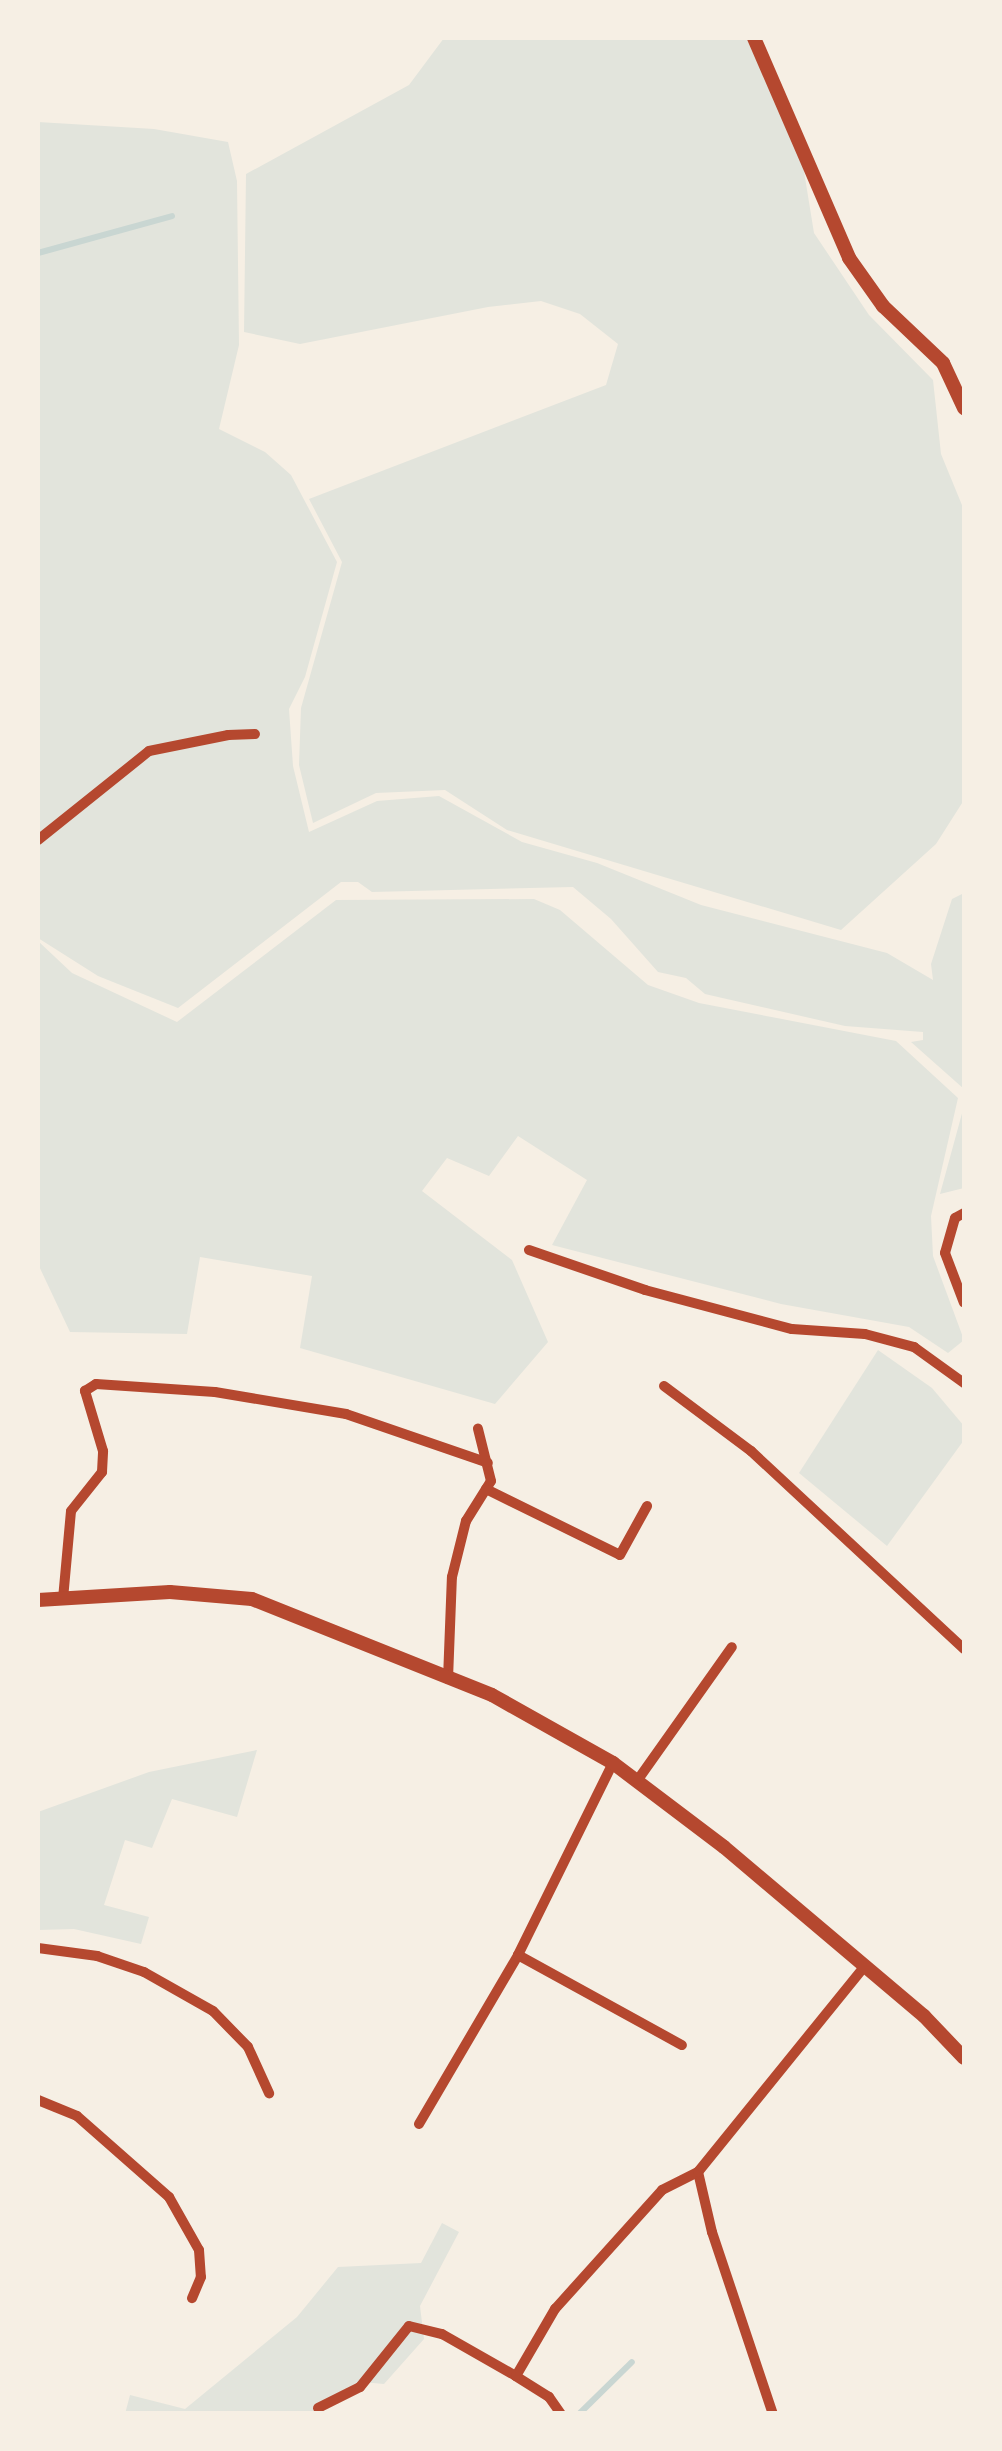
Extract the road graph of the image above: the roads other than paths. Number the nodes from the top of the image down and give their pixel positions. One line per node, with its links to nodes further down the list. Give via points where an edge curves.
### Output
1 (754, 38): 2 (street, via 849,258 883,306 943,363)
2 (964, 408)
3 (255, 734): 4 (street, via 149,751)
4 (38, 840)
5 (964, 1213): 7 (street, via 955,1218 945,1252)
6 (529, 1250): 8 (street, via 792,1329 866,1334 914,1347)
7 (964, 1303)
8 (963, 1378)
9 (664, 1386): 17 (street, via 751,1451)
10 (478, 1430): 11 (street)
11 (488, 1463): 12 (street); 15 (street, via 346,1414 215,1392 96,1384 85,1391 103,1451 102,1472 71,1512)
12 (486, 1489): 13 (street, via 620,1555); 18 (street, via 466,1520 452,1576)
13 (647, 1506)
14 (38, 1600): 15 (street)
15 (63, 1600): 18 (street, via 170,1592 252,1600)
16 (732, 1647): 20 (street)
17 (964, 1649)
18 (448, 1678): 19 (street)
19 (613, 1762): 20 (street); 22 (street)
20 (637, 1781): 23 (street)
21 (38, 1948): 26 (street, via 96,1956 144,1972 213,2011 248,2048)
22 (518, 1955): 24 (street); 28 (street)
23 (865, 1966): 25 (street); 29 (street)
24 (682, 2046)
25 (964, 2058)
26 (268, 2093)
27 (38, 2100): 30 (street, via 77,2116 169,2197 199,2250 201,2277)
28 (419, 2124)
29 (698, 2172): 31 (street, via 662,2190 627,2226 555,2308); 34 (street)
30 (192, 2298)
31 (516, 2376): 32 (street, via 442,2334 409,2326 360,2388); 33 (street, via 549,2397)
32 (318, 2408)
33 (561, 2414)
34 (772, 2414)

